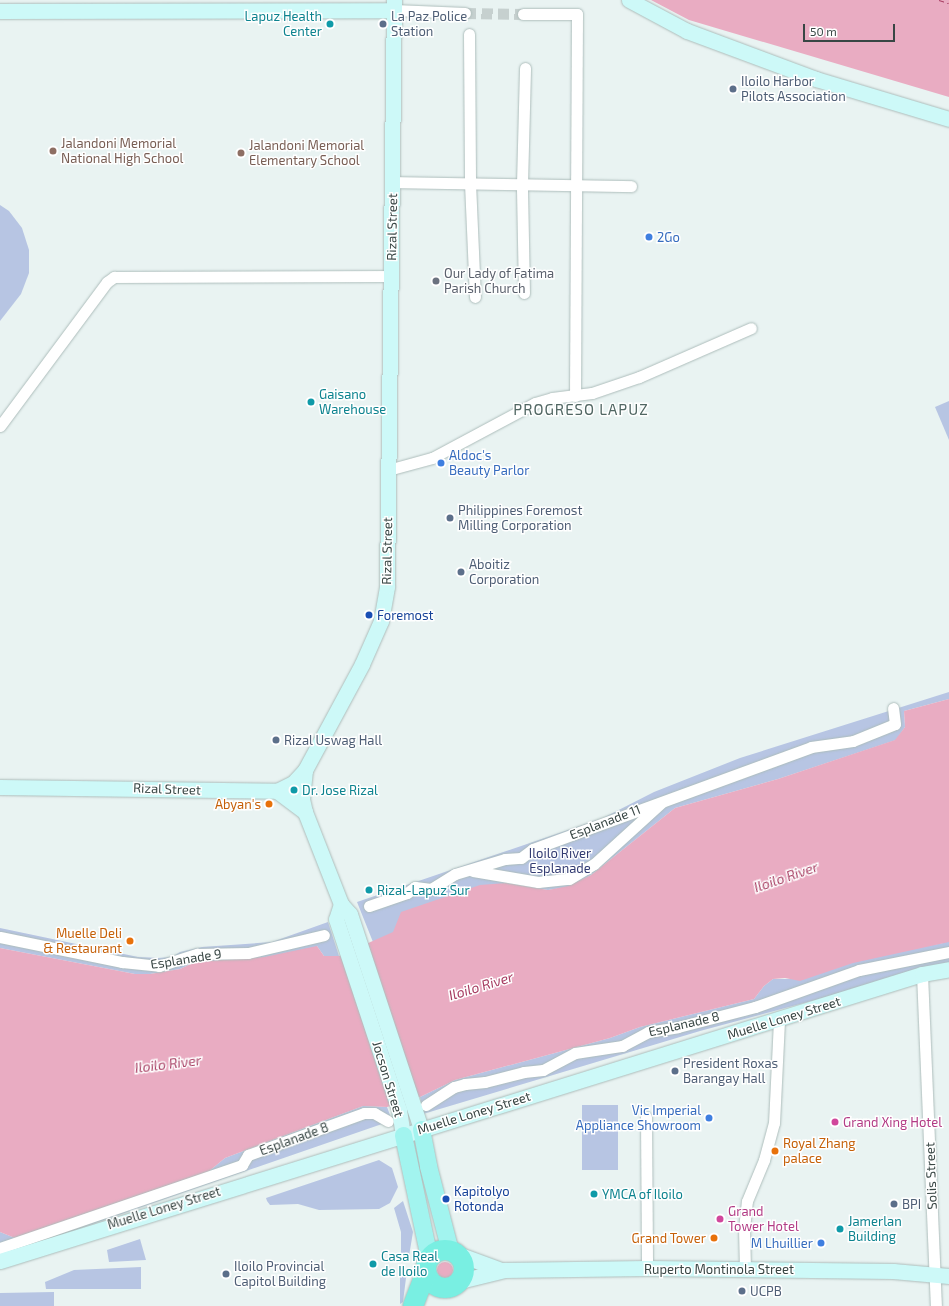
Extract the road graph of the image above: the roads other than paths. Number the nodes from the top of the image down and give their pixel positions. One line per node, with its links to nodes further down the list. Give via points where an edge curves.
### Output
1 (629, 0): 8 (main road, via 687,31 788,68)
2 (394, 5): 3 (main road); 4 (street); 9 (main road, Rizal Street)
3 (0, 10)
4 (465, 13)
5 (523, 14): 12 (street, via 577,14)
6 (469, 34): 10 (street)
7 (525, 68): 11 (street)
8 (949, 119)
9 (393, 182): 10 (street); 14 (main road, Rizal Street)
10 (470, 183): 11 (street); 16 (street)
11 (522, 184): 12 (street); 15 (street)
12 (576, 186): 13 (street); 18 (street)
13 (631, 186)
14 (391, 276): 19 (street, via 114,277 107,282); 20 (main road, Rizal Street)
15 (524, 292)
16 (475, 297)
17 (751, 328): 18 (street, via 639,377 592,394)
18 (575, 396): 20 (street, via 535,403 432,458)
19 (0, 426)
20 (388, 470): 22 (main road, Rizal Street, via 387,586 381,622 362,664)
21 (893, 708): 25 (street, Esplanade 11, via 895,724 852,741 810,747 755,769 709,782 698,789)
22 (304, 770): 24 (main road, Rizal Street, via 293,783); 26 (main road, Jocson Street, via 302,799)
23 (0, 787): 24 (main road, Rizal Street)
24 (277, 791): 26 (main road)
25 (665, 799): 27 (street, Esplanade 11, via 533,849 521,858 505,859); 27 (street, Esplanade 11, via 594,864 570,879 538,882)
26 (305, 812): 29 (main road, Jocson Street)
27 (472, 871): 28 (street, Esplanade 11, via 455,874 431,889 415,887 407,893)
28 (368, 906)
29 (342, 913): 36 (main road, Jocson Street); 40 (main road, Jocson Street, via 400,1110)
30 (324, 935): 31 (street, Esplanade 9, via 248,953 197,954 159,966 122,962)
31 (0, 937)
32 (949, 952): 36 (street, Esplanade 8, via 860,970 755,1007 648,1032 622,1046 575,1053 543,1070 465,1084)
33 (949, 969): 34 (main road, Muelle Loney Street)
34 (922, 974): 35 (main road, Muelle Loney Street); 48 (street, Solis Street)
35 (779, 1020): 39 (main road, Muelle Loney Street); 46 (street, via 774,1122 764,1160 747,1201 744,1228)
36 (420, 1106): 39 (main road, Jocson Street)
37 (646, 1117): 45 (street)
38 (388, 1121): 41 (street, Esplanade 8, via 374,1113 364,1113 248,1155 242,1166)
39 (421, 1129): 40 (main road, Muelle Loney Street); 42 (main road, Jocson Street, via 428,1166)
40 (402, 1135): 43 (main road, Muelle Loney Street); 44 (main road, Jocson Street)
41 (0, 1248)
42 (453, 1252): 44 (highway, via 439,1251); 47 (main road, Ruperto Montinola Street); 49 (highway, via 463,1263 463,1275)
43 (0, 1261)
44 (427, 1265): 49 (highway, via 434,1286 445,1289); 50 (highway)
45 (647, 1268): 46 (main road, Ruperto Montinola Street); 47 (main road, Ruperto Montinola Street)
46 (745, 1269): 48 (main road, Ruperto Montinola Street)
47 (504, 1270): 49 (main road, Ruperto Montinola Street)
48 (944, 1273): 52 (street, Solis Street)
49 (458, 1283): 51 (highway)
50 (413, 1306)
51 (445, 1306)
52 (936, 1306)

